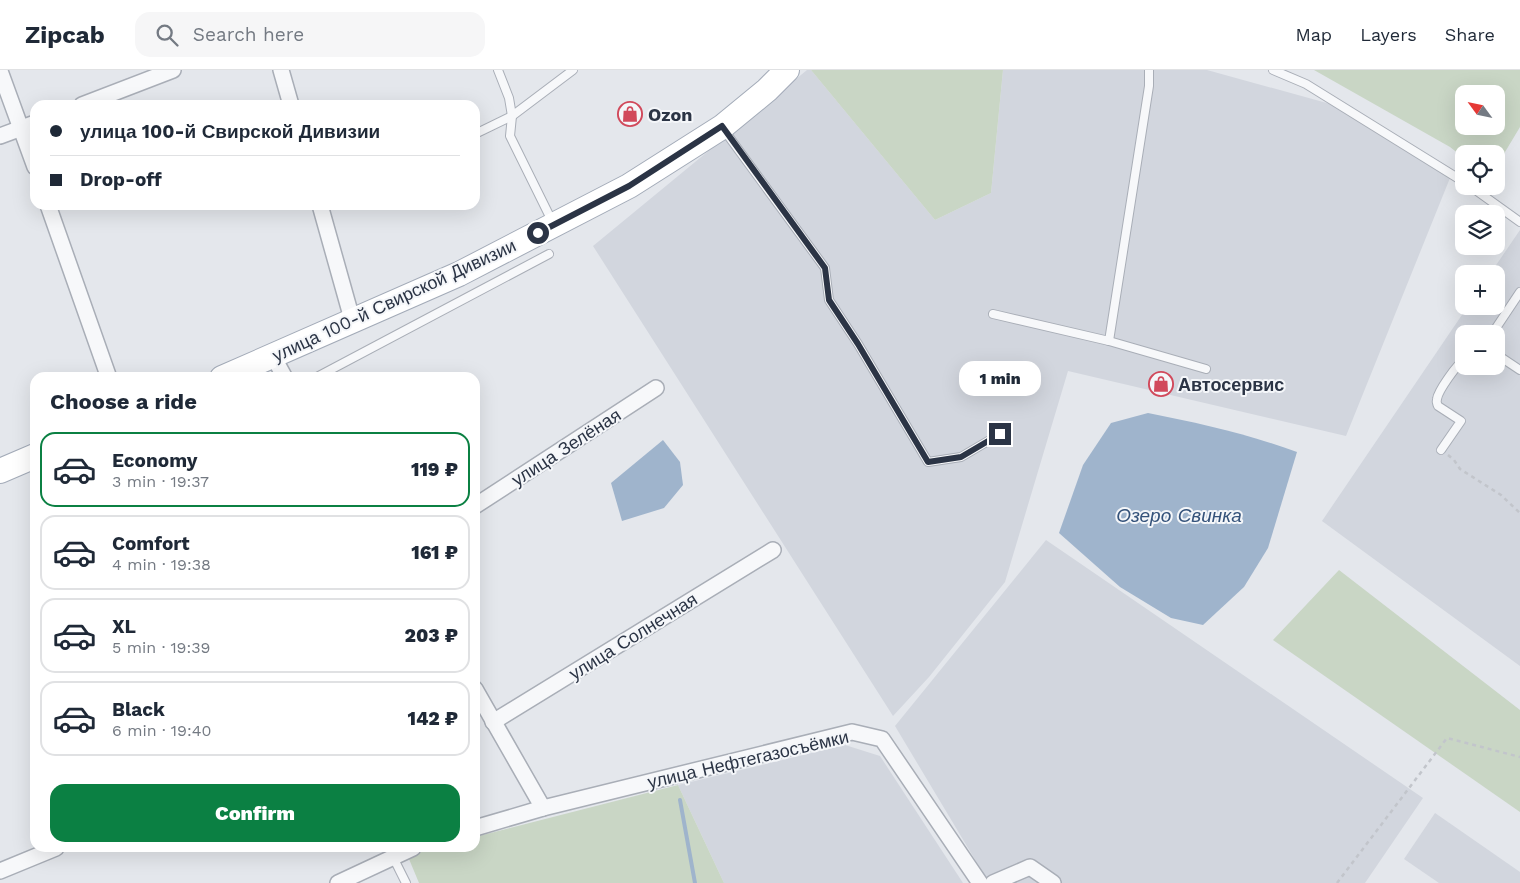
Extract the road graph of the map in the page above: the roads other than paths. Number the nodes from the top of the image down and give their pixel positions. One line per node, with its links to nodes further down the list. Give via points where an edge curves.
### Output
1 (173, 70): 9 (street)
2 (281, 70): 10 (street)
3 (498, 70): 11 (lane, via 510,98)
4 (574, 70): 11 (lane)
5 (787, 70): 13 (main road, улица 100-й Свирской Дивизии)
6 (1149, 70): 27 (lane)
7 (1273, 70): 16 (lane, via 1306,84)
8 (0, 71): 12 (street)
9 (95, 100)
10 (290, 100)
11 (512, 116): 14 (lane); 21 (lane, via 510,136)
12 (28, 126): 15 (street)
13 (722, 126): 21 (main road, улица 100-й Свирской Дивизии, via 629,186); 38 (lane, via 825,268 829,300 928,462 961,457)
14 (480, 132)
15 (0, 136)
16 (1455, 176)
17 (1482, 195): 20 (lane)
18 (50, 210): 33 (street)
19 (321, 210): 25 (street)
20 (1520, 222)
21 (554, 225): 25 (main road, улица 100-й Свирской Дивизии, via 459,274)
22 (549, 254): 36 (lane)
23 (1520, 292): 26 (lane)
24 (993, 314): 27 (lane)
25 (352, 319): 28 (main road, улица 100-й Свирской Дивизии)
26 (1498, 325)
27 (1109, 342): 31 (lane)
28 (273, 356): 34 (main road, улица 100-й Свирской Дивизии); 35 (street)
29 (1505, 360): 32 (lane)
30 (1455, 368): 39 (lane, via 1437,397 1437,404 1461,421)
31 (1206, 369)
32 (1520, 370)
33 (107, 372)
34 (236, 372)
35 (282, 372)
36 (326, 372)
37 (656, 388): 42 (street, улица Зелёная)
38 (1000, 434)
39 (1441, 450)
40 (30, 458): 41 (main road)
41 (0, 471)
42 (480, 503)
43 (773, 550): 45 (street, улица Солнечная)
44 (480, 698): 45 (street)
45 (493, 722): 46 (street)
46 (543, 808): 47 (street, улица Нефтегазосъёмки); 54 (street, улица Нефтегазосъёмки, via 852,732 882,739)
47 (480, 827)
48 (46, 852): 51 (street)
49 (404, 852): 50 (street)
50 (393, 857): 52 (street); 53 (lane)
51 (0, 871)
52 (338, 883)
53 (406, 883)
54 (980, 883)
55 (992, 883): 56 (street, via 1030,867)
56 (1053, 883)

